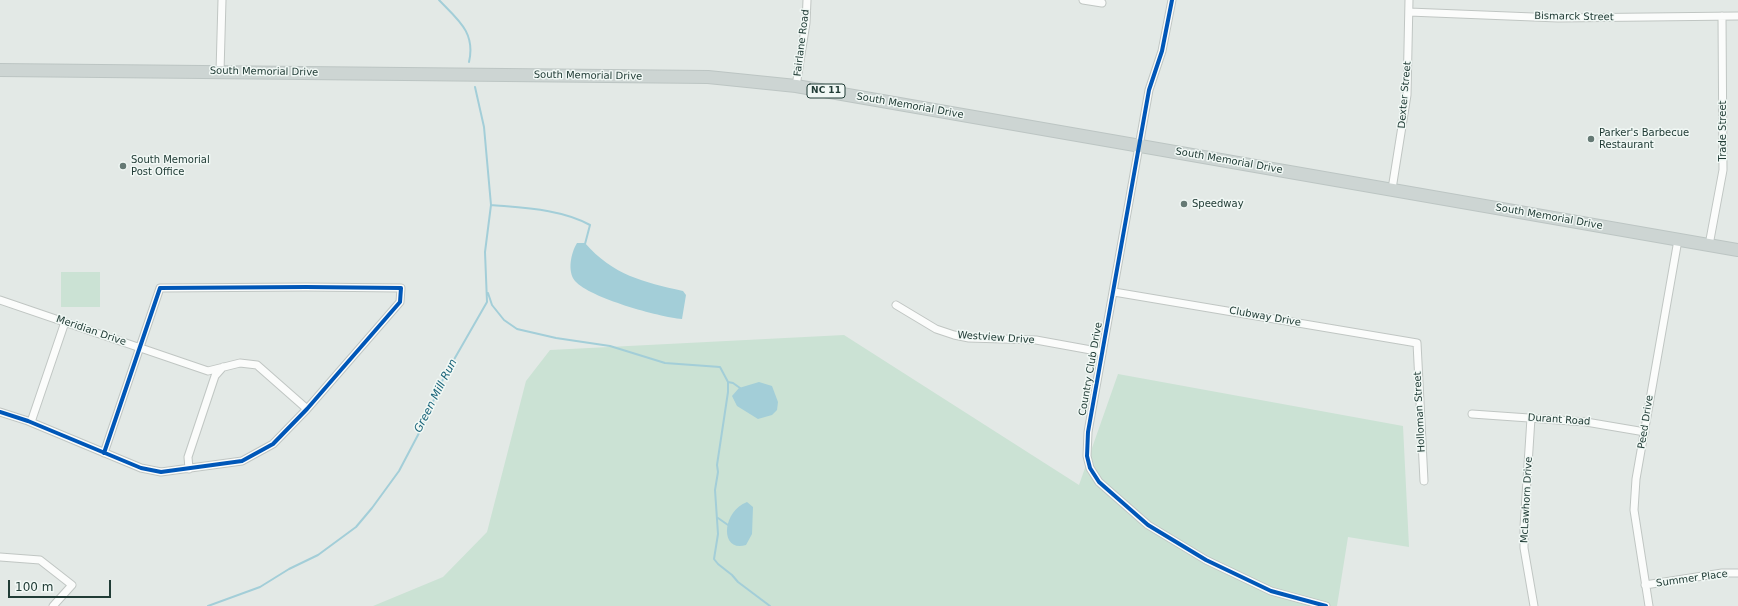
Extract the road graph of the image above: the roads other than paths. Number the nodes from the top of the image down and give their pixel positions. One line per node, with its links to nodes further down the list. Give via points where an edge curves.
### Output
1 (222, 0): 11 (street)
2 (807, 0): 12 (street, Fairlane Road)
3 (1083, 0): 6 (street)
4 (1172, 0): 13 (street, Country Club Drive, via 1162,52 1149,90)
5 (1409, 0): 7 (street, Dexter Street)
6 (1102, 3)
7 (1409, 12): 8 (street, Bismarck Street, via 1558,18); 14 (street, Dexter Street, via 1407,96)
8 (1722, 16): 9 (street, Bismarck Street); 16 (street, Trade Street, via 1723,170)
9 (1738, 16)
10 (0, 70): 11 (main road, South Memorial Drive / NC 11)
11 (220, 72): 12 (main road, South Memorial Drive / NC 11, via 708,77)
12 (796, 86): 13 (main road, South Memorial Drive / NC 11)
13 (1140, 146): 14 (main road, South Memorial Drive / NC 11); 18 (street, Country Club Drive)
14 (1392, 189): 15 (main road, South Memorial Drive / NC 11)
15 (1678, 240): 16 (main road, South Memorial Drive / NC 11); 31 (street, Peed Drive)
16 (1709, 245): 17 (main road, South Memorial Drive / NC 11)
17 (1738, 250)
18 (1114, 292): 22 (street, Clubway Drive); 24 (street, Country Club Drive)
19 (0, 300): 21 (street, Meridian Drive)
20 (896, 305): 24 (street, Westview Drive, via 936,330 954,335 969,338 1036,340)
21 (65, 322): 23 (street, Meridian Drive); 30 (street)
22 (1417, 343): 34 (street, Holloman Street)
23 (140, 348): 25 (street, Meridian Drive, via 208,371); 26 (street, via 160,288 401,288 400,302); 32 (street)
24 (1102, 352): 39 (street, Country Club Drive, via 1087,445 1090,468 1099,482 1148,525 1206,560 1271,591)
25 (223, 367): 26 (street, Meridian Drive, via 240,363 257,365); 33 (street, via 215,376 188,457)
26 (307, 409): 33 (street, via 273,444 242,461)
27 (0, 412): 30 (street)
28 (1472, 414): 29 (street, Durant Road)
29 (1531, 418): 31 (street, Durant Road, via 1597,423); 40 (street, McLawhorn Drive, via 1524,548)
30 (31, 422): 32 (street)
31 (1644, 432): 37 (street, Peed Drive, via 1634,510)
32 (104, 453): 33 (street, via 141,468 161,472)
33 (189, 469)
34 (1424, 481)
35 (0, 557): 38 (street, via 40,560 72,585)
36 (1738, 573): 37 (street, Summer Place, via 1722,573)
37 (1645, 585): 41 (street, Peed Drive)
38 (53, 606)
39 (1326, 606)
40 (1534, 606)
41 (1648, 606)

